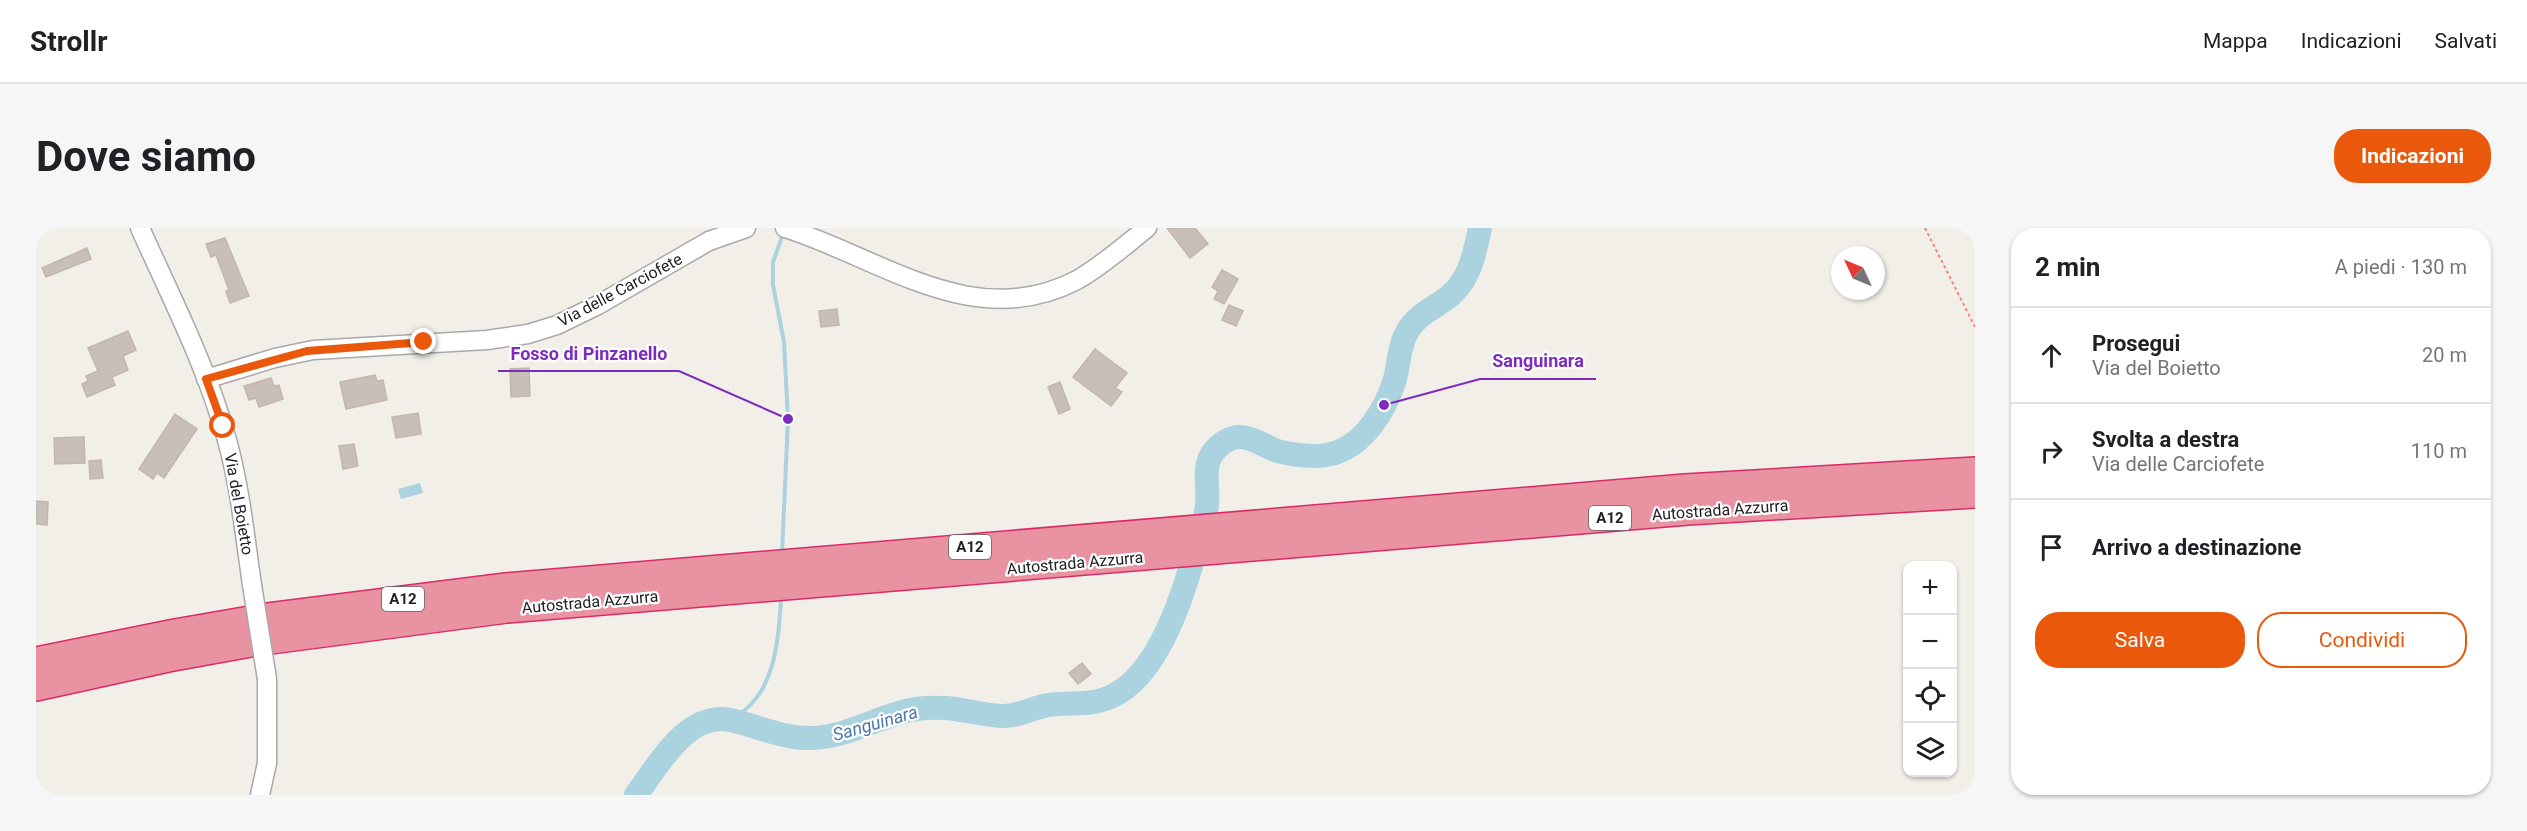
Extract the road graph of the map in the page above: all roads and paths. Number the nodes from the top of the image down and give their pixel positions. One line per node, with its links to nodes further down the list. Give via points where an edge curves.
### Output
1 (140, 228): 7 (street, Via del Boietto)
2 (746, 228): 7 (street, Via delle Carciofete, via 709,241 610,299 538,331 486,340 313,350)
3 (785, 228): 4 (street, via 892,273 968,297 991,299 1031,295 1076,280)
4 (1147, 228)
5 (1926, 228): 6 (path)
6 (1975, 327)
7 (206, 379): 14 (street, Via del Boietto, bridge, via 231,458 267,679 267,763)
8 (1975, 471): 10 (highway, Autostrada Azzurra / A12, via 1685,489)
9 (1975, 494): 10 (highway, Autostrada Azzurra / A12)
10 (1249, 536): 11 (highway, Autostrada Azzurra / A12)
11 (782, 575): 12 (highway, Autostrada Azzurra / A12, via 506,587 195,630); 13 (highway, Autostrada Azzurra / A12, via 317,633 168,658)
12 (36, 661)
13 (36, 687)
14 (260, 795)

